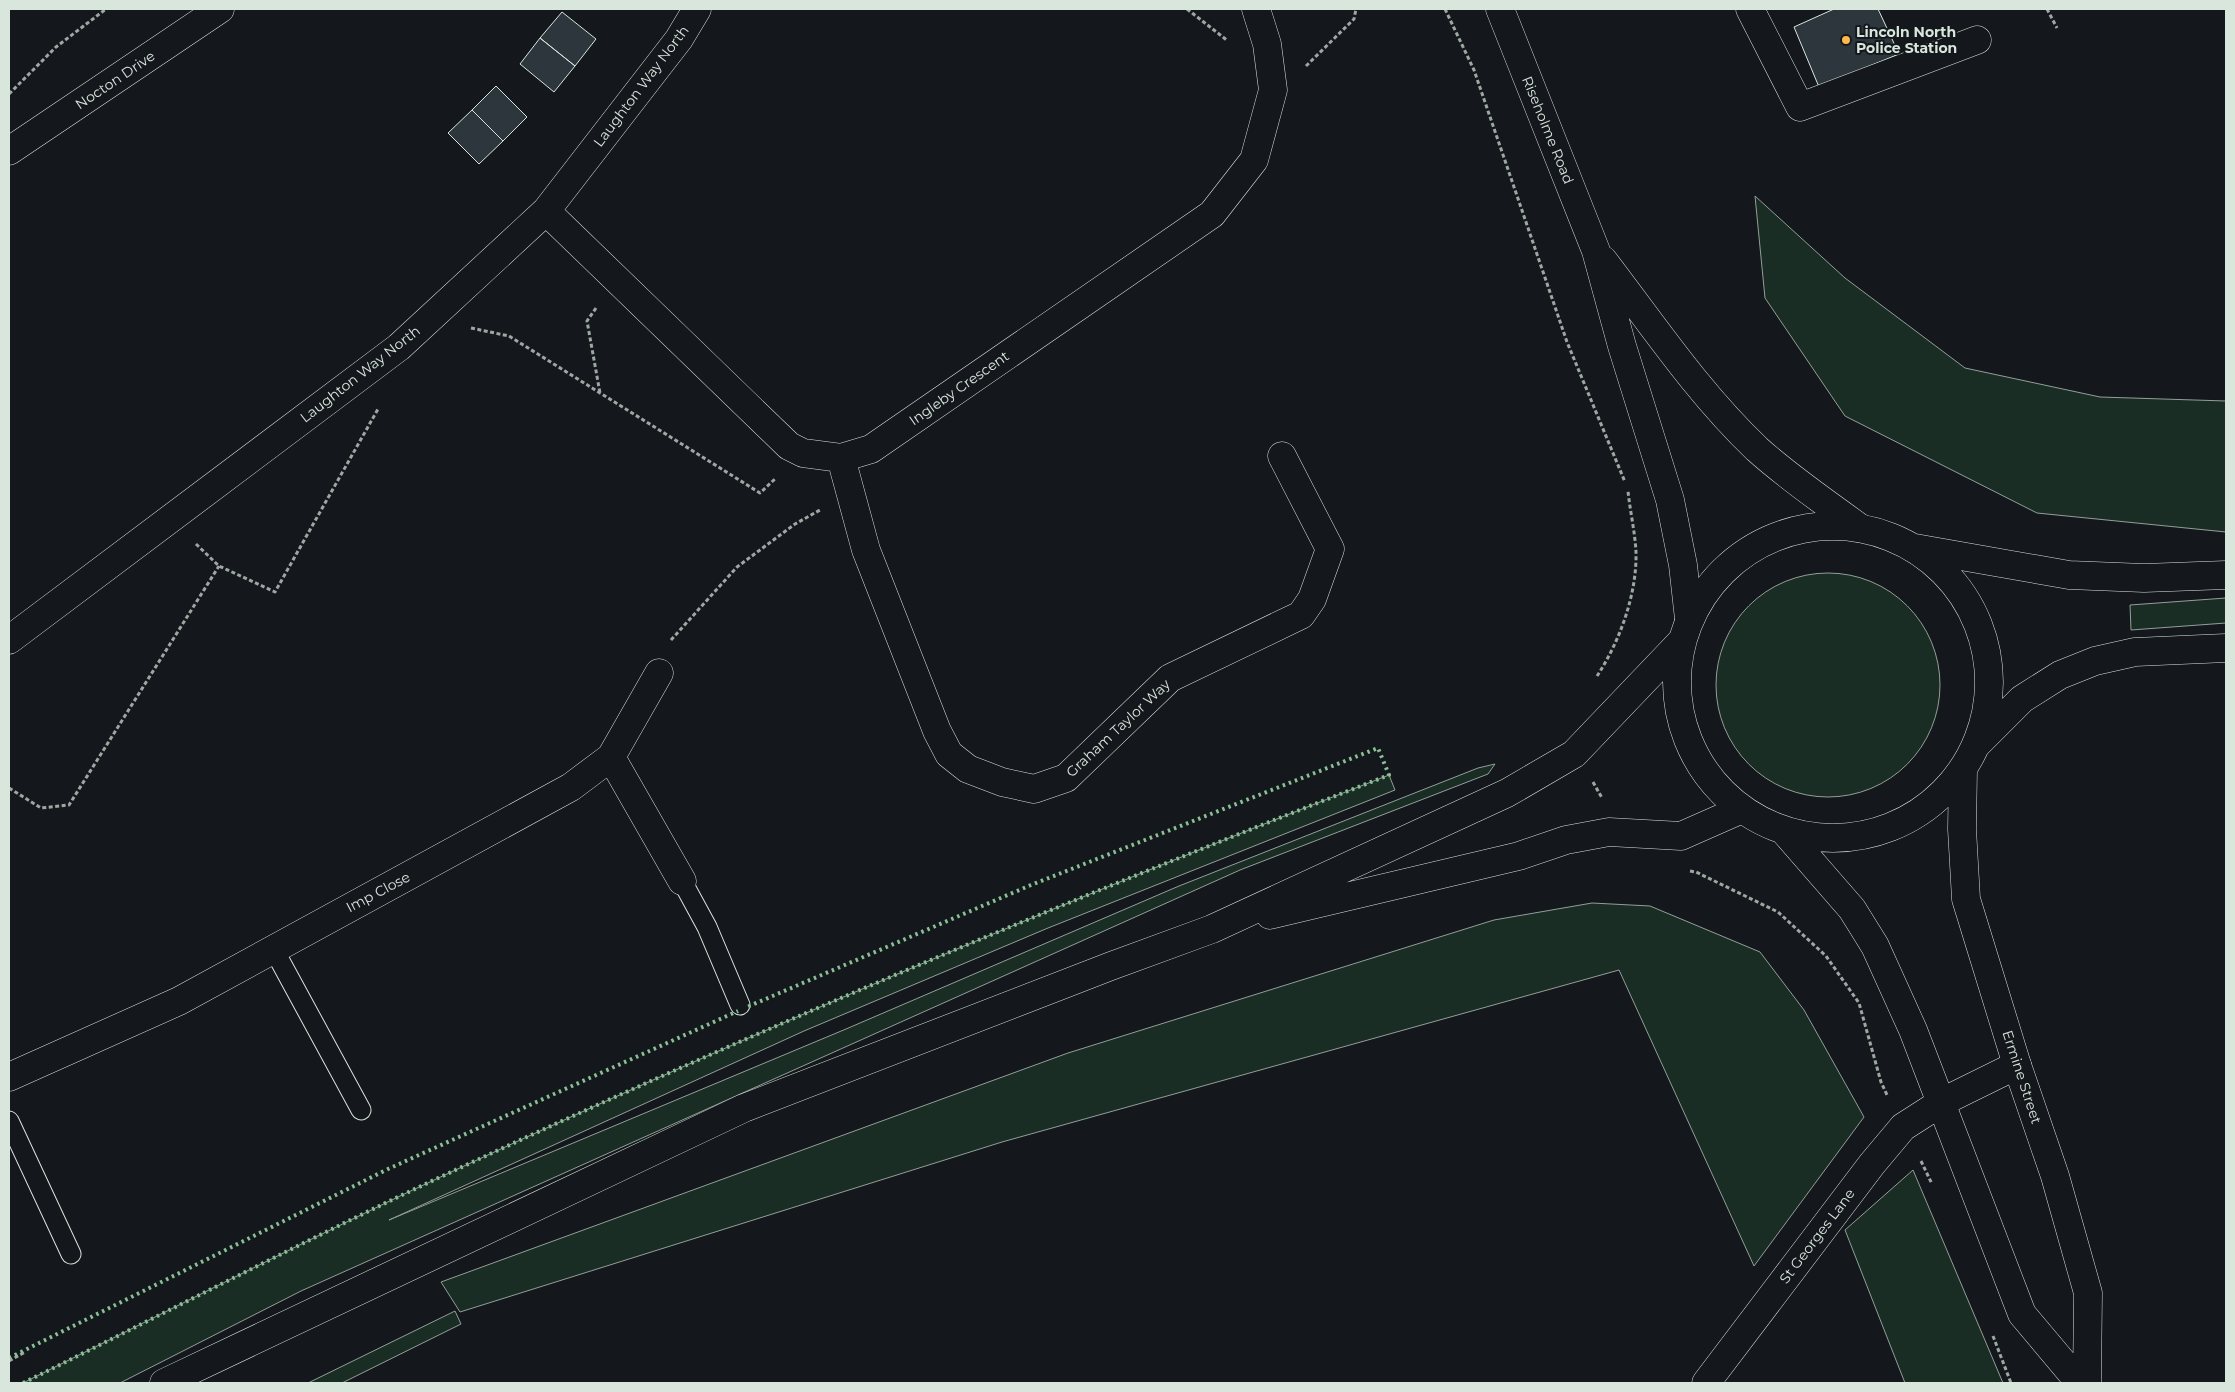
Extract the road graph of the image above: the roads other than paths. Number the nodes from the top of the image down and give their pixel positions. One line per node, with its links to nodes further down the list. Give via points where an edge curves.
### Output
1 (220, 9): 7 (main road, Nocton Drive)
2 (697, 9): 8 (main road, Laughton Way North, via 679,39)
3 (1256, 9): 11 (main road, Ingleby Crescent, via 1267,44 1272,90 1254,160 1212,214 871,449)
4 (1500, 9): 9 (main road, Riseholme Road)
5 (1750, 9): 6 (main road, via 1800,107)
6 (1977, 40)
7 (9, 151)
8 (546, 211): 11 (main road, Ingleby Crescent, via 789,446 803,453); 16 (main road, Laughton Way North, via 399,347)
9 (1596, 251): 12 (main road, via 1712,401 1757,448); 15 (main road, via 1670,500 1683,565)
10 (1282, 456): 11 (main road, Graham Taylor Way, via 1330,549 1312,599 1301,615 1170,678 1066,778 1034,788 1002,782 968,769 949,754 936,731 866,550)
11 (841, 458)
12 (1860, 528): 13 (main road, via 1879,532); 15 (main road, via 1808,527 1758,544 1717,576)
13 (1915, 548): 14 (main road, via 2069,575 2144,578); 19 (main road, via 1950,577 1975,614 1988,657 1989,702)
14 (2226, 575)
15 (1684, 631): 22 (main road, via 1675,680 1679,718 1692,753 1713,784); 25 (main road, via 1574,754 1508,793)
16 (9, 640)
17 (2226, 648): 19 (main road, via 2135,652 2095,661 2060,675 2022,699)
18 (659, 674): 20 (main road)
19 (1976, 745): 21 (main road)
20 (612, 757): 24 (main road); 26 (main road, Imp Close, via 571,787)
21 (1963, 770): 23 (main road, via 1936,800 1904,823 1865,836 1825,839); 28 (main road, Ermine Street, via 1966,899)
22 (1740, 810): 23 (main road); 25 (main road, via 1681,836 1609,832 1566,840 1519,856)
23 (1785, 832): 30 (main road, via 1852,909 1875,946)
24 (682, 881): 27 (lane, via 707,927)
25 (1212, 929): 34 (main road, via 744,1108)
26 (273, 948): 29 (main road, Imp Close, via 179,1001); 31 (lane)
27 (740, 1004)
28 (2017, 1065): 30 (main road, St Georges Lane); 37 (main road, Ermine Street, via 2055,1176 2088,1293)
29 (9, 1077)
30 (1942, 1102): 35 (main road, St Georges Lane, via 1903,1128 1872,1164); 36 (main road, via 2022,1314)
31 (361, 1110)
32 (9, 1121): 33 (lane)
33 (71, 1254)
34 (164, 1383)
35 (1706, 1383)
36 (2080, 1383)
37 (2087, 1383)

